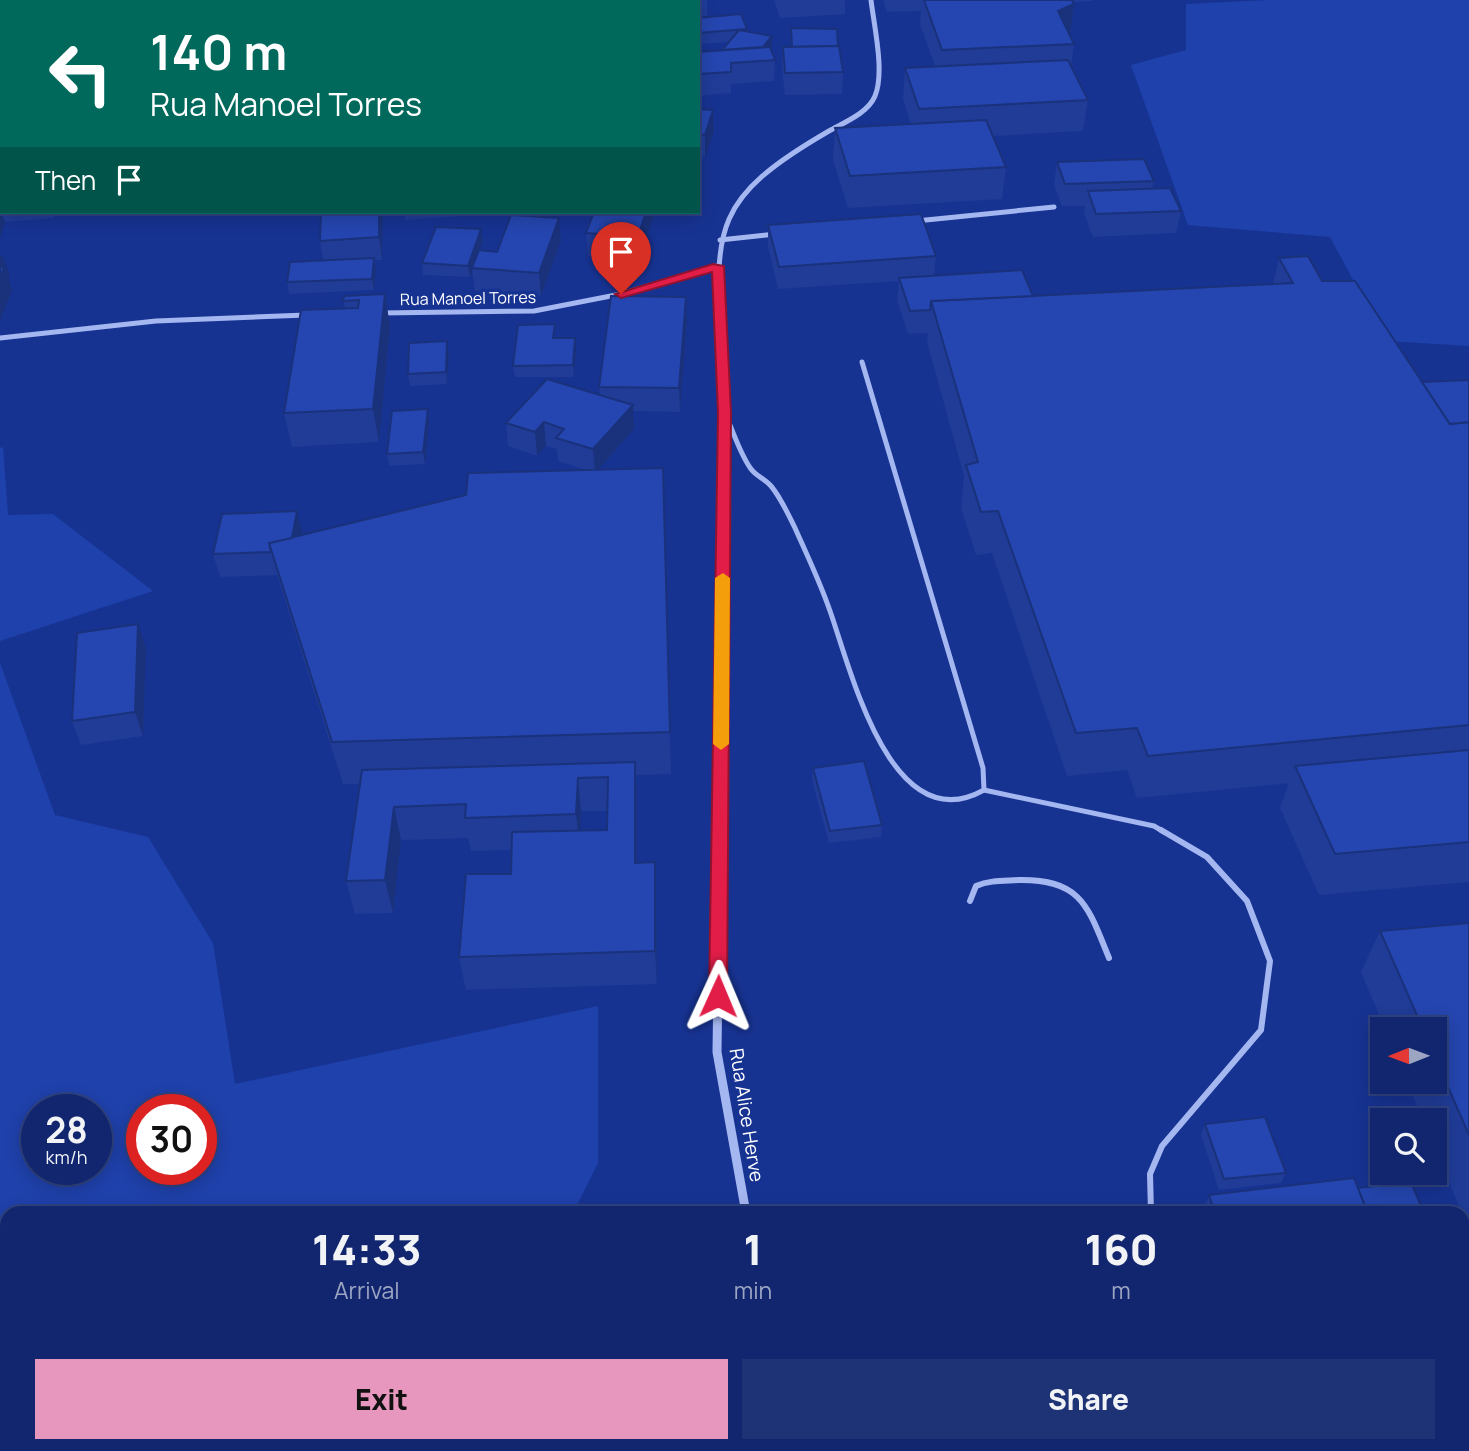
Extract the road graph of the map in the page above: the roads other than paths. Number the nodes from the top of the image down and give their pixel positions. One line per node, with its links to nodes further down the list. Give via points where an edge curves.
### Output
1 (871, 0): 5 (street, via 879,78 875,97 864,110 758,178 731,212)
2 (1054, 207): 3 (street)
3 (907, 221)
4 (786, 233): 5 (street)
5 (720, 240): 6 (street)
6 (718, 266): 7 (street, Rua Manoel Torres, via 621,294 534,311); 11 (street, Rua Alice Herve)
7 (373, 313)
8 (319, 315): 9 (street, via 156,321)
9 (0, 338)
10 (862, 362): 12 (lane, via 980,757)
11 (725, 413): 12 (lane, via 752,471 771,486 810,560 869,715 893,764 929,796 959,801); 15 (street, Rua Alice Herve, via 717,1052)
12 (984, 790): 16 (lane, via 1153,826 1207,857 1247,901 1270,961 1261,1030 1162,1146 1150,1174)
13 (970, 901): 14 (lane, via 976,886 987,880 1042,880 1067,887 1087,904)
14 (1109, 958)
15 (745, 1206)
16 (1151, 1206)

